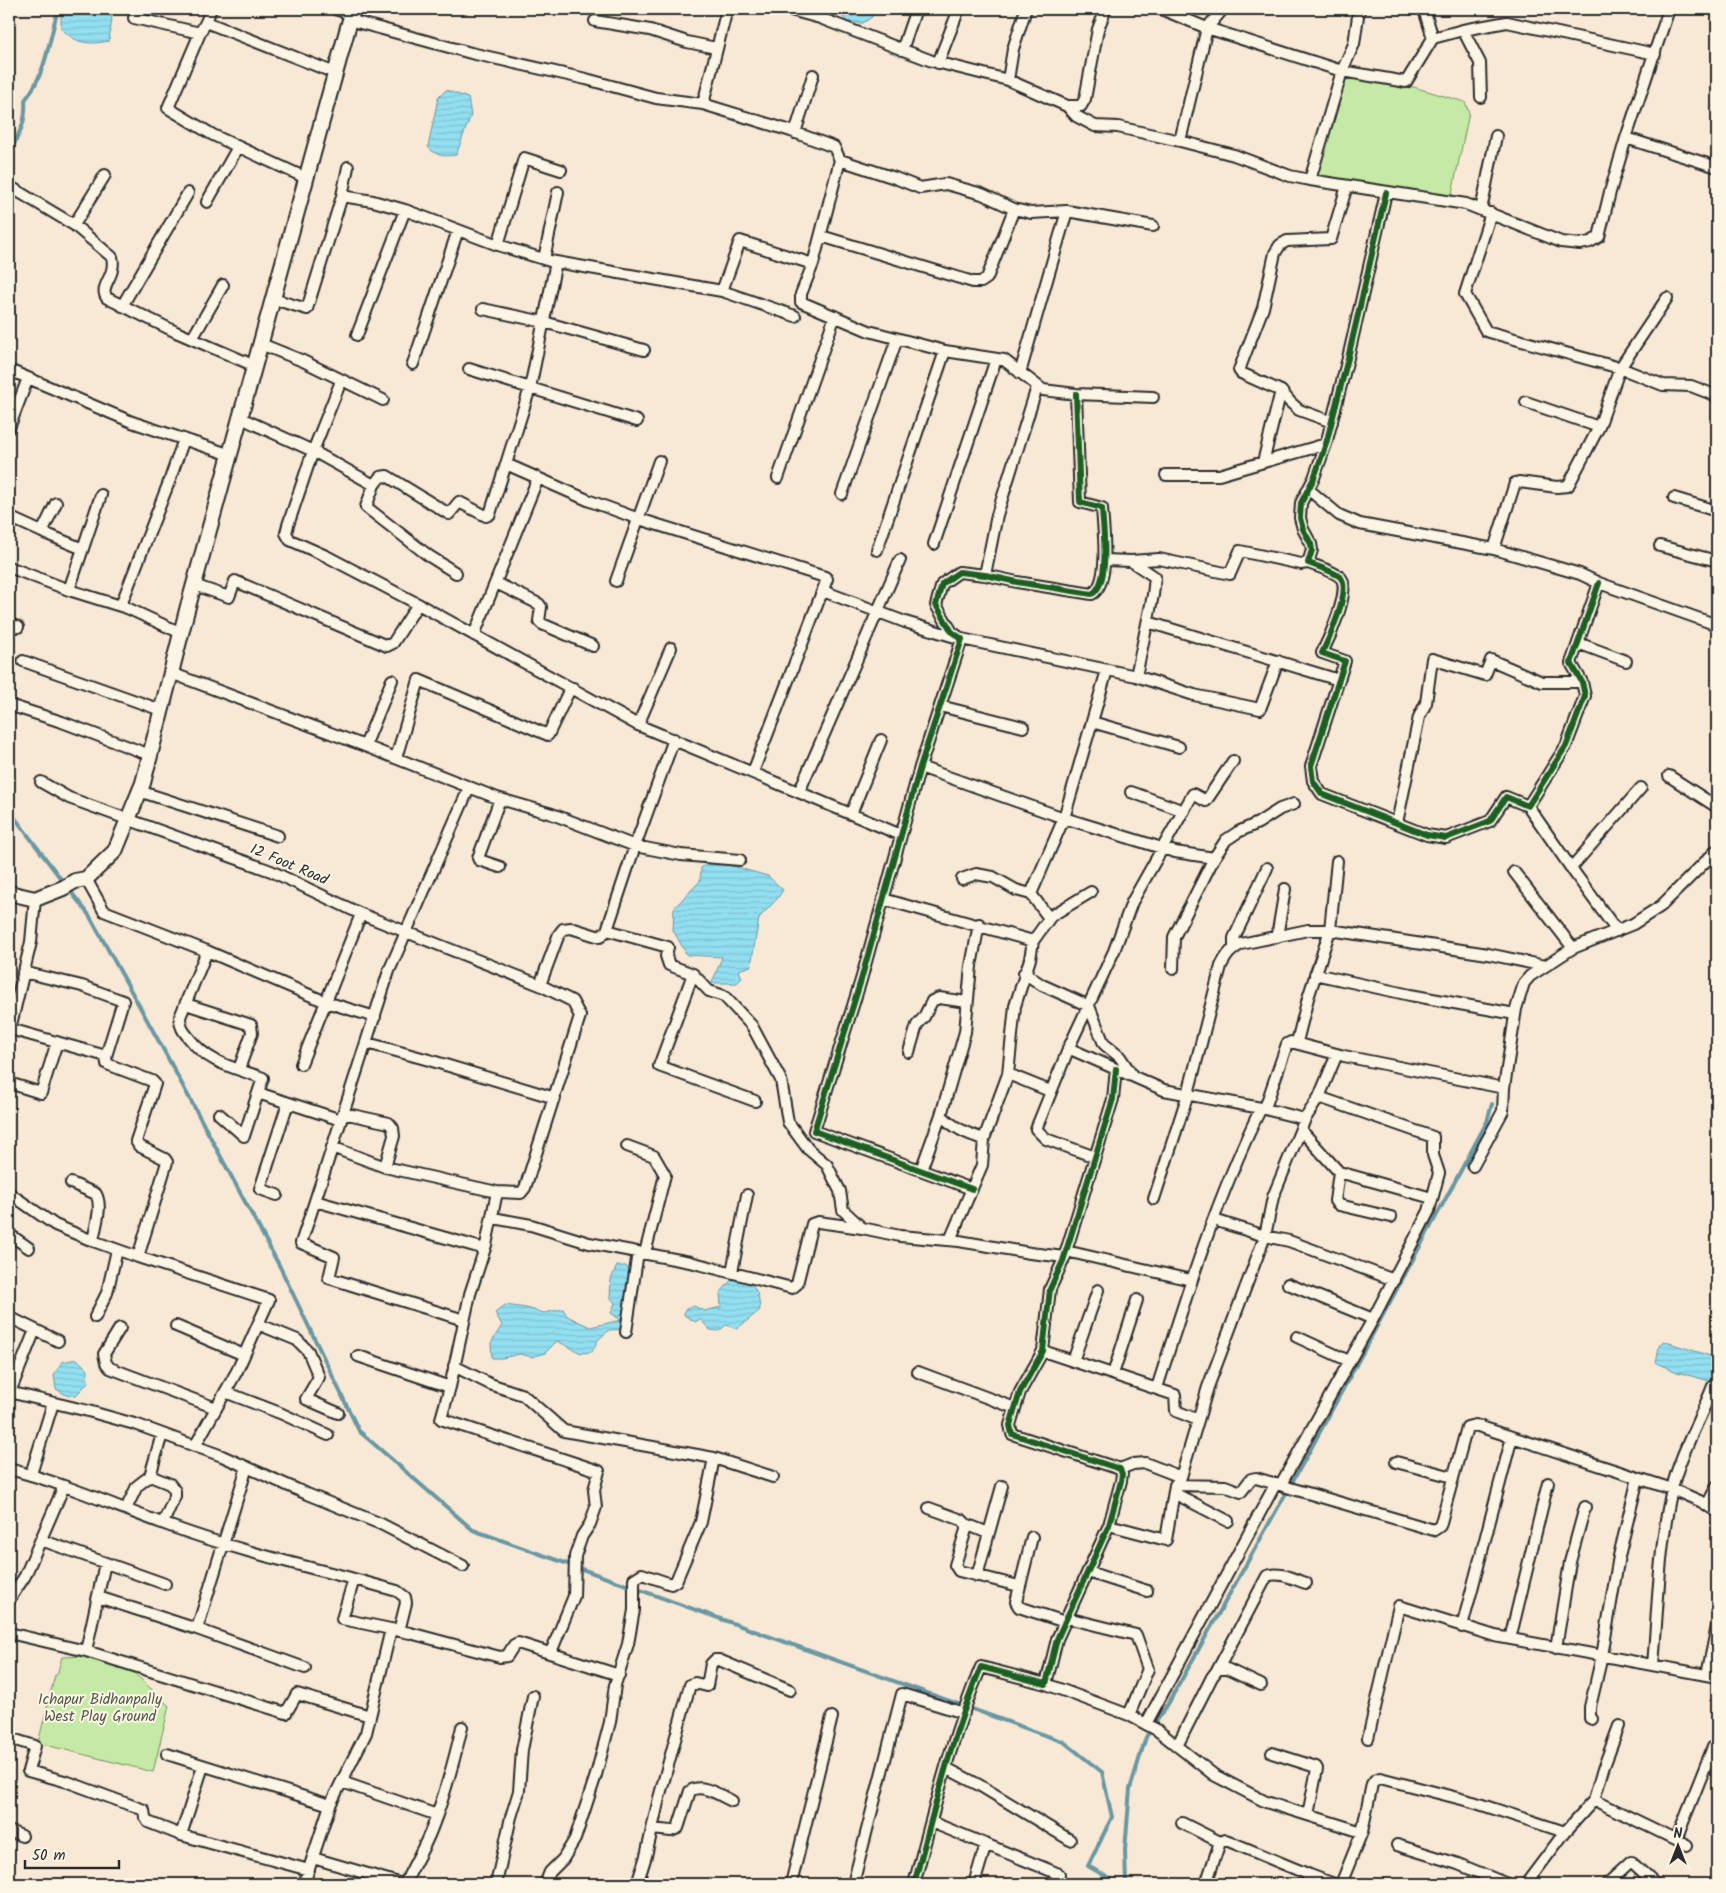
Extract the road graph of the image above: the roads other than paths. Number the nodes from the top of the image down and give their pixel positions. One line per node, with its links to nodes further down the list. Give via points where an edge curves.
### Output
1 (211, 9): 17 (street)
2 (335, 9): 14 (street)
3 (727, 9): 22 (street)
4 (787, 9): 23 (street, via 820,18)
5 (916, 9): 23 (street)
6 (959, 9): 25 (street)
7 (1026, 9): 29 (street, via 1012,49)
8 (1106, 9): 32 (street, via 1098,29 1085,99 1081,106)
9 (1160, 9): 18 (street)
10 (1223, 9): 18 (street)
11 (1359, 9): 26 (street, via 1354,44)
12 (1427, 9): 21 (street, via 1425,13)
13 (1669, 9): 24 (street)
14 (351, 14): 27 (street); 31 (street, via 471,53 656,98)
15 (134, 18): 20 (street)
16 (595, 21): 22 (street, via 650,30)
17 (206, 22): 20 (street); 27 (street)
18 (1207, 28): 26 (street); 36 (street)
19 (1464, 30): 21 (street); 24 (street, via 1507,22); 30 (street, via 1480,63)
20 (200, 33): 37 (street, via 168,108)
21 (1433, 38): 26 (street, via 1406,82)
22 (716, 48): 31 (street)
23 (902, 50): 25 (street)
24 (1655, 54): 35 (street)
25 (938, 63): 29 (street)
26 (1342, 71): 44 (street)
27 (335, 73): 43 (street)
28 (813, 75): 33 (street)
29 (1008, 80): 32 (street)
30 (1481, 97)
31 (704, 104): 33 (street)
32 (1068, 106): 36 (street, via 1076,116 1094,126 1118,127)
33 (795, 133): 38 (street, via 834,147)
34 (1496, 136): 55 (street)
35 (1626, 138): 40 (street); 55 (street, via 1599,237 1590,242 1560,242)
36 (1180, 140): 44 (street)
37 (238, 147): 43 (street); 51 (street)
38 (840, 160): 52 (street, via 920,188 946,184 982,194); 59 (street)
39 (348, 167): 50 (street)
40 (1717, 167)
41 (561, 170): 60 (street, via 524,158)
42 (105, 175): 56 (street)
43 (306, 178): 67 (street)
44 (1310, 180): 46 (street)
45 (9, 186): 56 (street)
46 (1347, 186): 49 (street); 90 (street, via 1331,239 1287,241 1275,253 1263,308 1239,370)
47 (558, 192): 61 (street)
48 (188, 193): 68 (street)
49 (1386, 193): 55 (street, via 1466,204); 98 (street)
50 (342, 196): 53 (street); 67 (street, via 307,309)
51 (207, 202)
52 (1014, 209): 54 (street, via 1031,213); 59 (street, via 987,278 981,282)
53 (405, 210): 58 (street); 73 (street)
54 (1067, 211): 57 (street); 85 (street)
55 (1486, 211): 82 (street, via 1465,294 1486,331)
56 (74, 225): 68 (street, via 112,257 112,270 104,294)
57 (1153, 226)
58 (458, 230): 60 (street); 80 (street)
59 (821, 236): 63 (street)
60 (498, 245): 61 (street)
61 (544, 259): 62 (street)
62 (556, 262): 65 (street); 72 (street)
63 (814, 264): 65 (street, via 740,241); 71 (street, via 800,294 800,302)
64 (223, 285): 75 (street)
65 (722, 291): 70 (street)
66 (1667, 298): 82 (street)
67 (273, 299): 76 (street)
68 (122, 306): 75 (street)
69 (483, 309): 72 (street)
70 (794, 316)
71 (835, 316): 74 (street); 110 (street)
72 (544, 322): 77 (street); 89 (street)
73 (357, 336)
74 (897, 339): 78 (street); 113 (street)
75 (192, 340): 81 (street)
76 (261, 344): 81 (street); 87 (street)
77 (644, 350)
78 (945, 351): 79 (street); 125 (street)
79 (996, 359): 85 (street, via 1004,360); 121 (street)
80 (413, 364)
81 (255, 366): 96 (street)
82 (1620, 368): 92 (street, via 1663,385 1691,386); 99 (street)
83 (469, 369): 89 (street)
84 (9, 370): 86 (street)
85 (1020, 373): 88 (street)
86 (28, 378): 100 (street); 101 (street, via 132,422)
87 (341, 381): 94 (street); 103 (street)
88 (1038, 387): 91 (street); 133 (street, via 998,515)
89 (530, 388): 97 (street); 107 (street)
90 (1281, 390): 98 (street, via 1299,410); 106 (street)
91 (1076, 394): 93 (street); 127 (street, via 1080,502 1102,508)
92 (1717, 396)
93 (1154, 397)
94 (383, 400)
95 (1526, 402): 99 (street)
96 (241, 418): 103 (street); 104 (street)
97 (637, 421)
98 (1332, 422): 102 (street)
99 (1599, 427): 124 (street, via 1568,486 1557,488 1514,483)
100 (9, 428)
101 (184, 439): 104 (street); 141 (street)
102 (1326, 444): 106 (street); 112 (street)
103 (313, 451): 111 (street); 140 (street, via 288,525 286,533 290,540)
104 (231, 455): 137 (street)
105 (659, 461): 119 (street)
106 (1264, 462): 108 (street, via 1219,475)
107 (506, 464): 109 (street); 111 (street, via 488,516 459,502 448,514 387,476 380,477)
108 (1166, 474)
109 (538, 478): 119 (street); 135 (street)
110 (778, 478)
111 (374, 485): 132 (street, via 366,508)
112 (1308, 489): 124 (street, via 1339,515 1360,524); 130 (street, via 1301,503 1300,518 1311,544)
113 (842, 494)
114 (101, 495): 123 (street)
115 (1674, 498): 117 (street)
116 (56, 503): 120 (street)
117 (1717, 511)
118 (9, 517): 120 (street)
119 (639, 519): 134 (street); 139 (street, via 825,577)
120 (42, 532): 123 (street)
121 (934, 544)
122 (1660, 546): 129 (street)
123 (83, 549): 138 (street)
124 (1494, 549): 136 (street, via 1580,574)
125 (877, 550)
126 (900, 560): 142 (street)
127 (1105, 560): 128 (street); 133 (street, via 1100,584 1092,594)
128 (1131, 561): 130 (street, via 1159,559 1230,574 1240,551 1301,564); 143 (street, via 1155,577)
129 (1717, 561)
130 (1308, 562): 158 (street, via 1340,576 1344,583 1344,593 1322,653 1345,661)
131 (9, 567): 138 (street)
132 (456, 573)
133 (985, 575): 147 (street, via 959,572 942,584 936,606 952,632)
134 (616, 581)
135 (496, 583): 146 (street); 149 (street, via 539,604 539,621 542,624)
136 (1599, 583): 144 (street); 148 (street)
137 (194, 585): 140 (street, via 229,596 235,581 387,646 394,643); 145 (street)
138 (69, 590): 141 (street)
139 (822, 591): 142 (street); 175 (street)
140 (418, 604): 146 (street)
141 (120, 606): 145 (street)
142 (878, 612): 147 (street); 181 (street)
143 (1148, 622): 152 (street); 156 (street)
144 (1717, 625)
145 (181, 633): 155 (street)
146 (474, 635): 160 (street)
147 (962, 639): 154 (street); 162 (street)
148 (1578, 643): 153 (street); 159 (street, via 1571,663)
149 (593, 646)
150 (671, 648): 165 (street)
151 (23, 661): 163 (street)
152 (1278, 661): 156 (street, via 1260,709 1194,695); 158 (street)
153 (1626, 661)
154 (1107, 670): 156 (street); 164 (street)
155 (171, 673): 163 (street); 169 (street)
156 (1136, 676)
157 (392, 680): 169 (street)
158 (1339, 680): 191 (street, via 1311,766 1313,781 1322,794)
159 (1582, 682): 185 (street, via 1585,696 1566,746); 191 (street, via 1542,682 1491,660 1485,675 1432,659 1426,703 1419,717)
160 (573, 688): 165 (street); 172 (street, via 548,735 419,680)
161 (9, 706): 171 (street)
162 (940, 706): 166 (street); 174 (street)
163 (162, 710): 171 (street)
164 (1092, 722): 170 (street); 189 (street)
165 (638, 725): 167 (street)
166 (1023, 727)
167 (674, 739): 175 (street); 194 (street)
168 (881, 740): 188 (street)
169 (365, 746): 172 (street)
170 (1179, 747)
171 (150, 755): 180 (street)
172 (396, 758): 178 (street)
173 (1233, 762): 187 (street, via 1206,801 1194,794)
174 (920, 768): 189 (street); 192 (street)
175 (753, 772): 181 (street)
176 (1669, 776): 186 (street)
177 (42, 782): 190 (street, 12 Foot Road, via 69,798)
178 (469, 788): 183 (street); 218 (street)
179 (1641, 788): 202 (street)
180 (139, 791): 190 (street); 193 (street)
181 (799, 792): 188 (street)
182 (1131, 792): 187 (street)
183 (500, 799): 194 (street, via 552,814); 200 (street, via 478,858)
184 (1294, 804): 197 (street, via 1280,808 1226,840)
185 (1528, 806): 191 (street, via 1506,797 1490,821 1446,838 1427,835); 202 (street)
186 (1717, 808)
187 (1184, 811): 195 (street)
188 (851, 814): 192 (street)
189 (1064, 818): 195 (street); 209 (street)
190 (128, 820): 205 (street, via 116,851); 212 (street, 12 Foot Road, via 271,871)
191 (1397, 823)
192 (901, 835): 211 (street)
193 (278, 836)
194 (635, 846): 198 (street, via 681,855); 215 (street)
195 (1162, 848): 197 (street); 234 (street, via 1132,902)
196 (1717, 850): 217 (street, via 1661,906)
197 (1214, 858): 225 (street, via 1174,937)
198 (740, 860)
199 (1338, 861): 216 (street)
200 (500, 867)
201 (1267, 868): 221 (street, via 1234,938)
202 (1571, 868): 217 (street)
203 (1514, 872): 222 (street)
204 (962, 879): 209 (street, via 976,874 993,877)
205 (75, 883): 210 (street); 223 (street, via 104,911)
206 (1285, 889): 219 (street)
207 (9, 892): 210 (street)
208 (1091, 892): 213 (street)
209 (1031, 894): 213 (street)
210 (35, 899): 226 (street)
211 (883, 900): 214 (street); 270 (street, via 814,1131)
212 (361, 914): 218 (street, 12 Foot Road); 231 (street)
213 (1049, 918): 220 (street)
214 (979, 924): 220 (street); 232 (street)
215 (607, 930): 228 (street, via 668,947 666,956 669,964); 230 (street, via 600,937 571,928 563,929)
216 (1330, 930): 219 (street, via 1308,930); 224 (street); 229 (street)
217 (1617, 930): 222 (street)
218 (406, 931): 230 (street, 12 Foot Road); 236 (street)
219 (1277, 937): 221 (street)
220 (1033, 940): 227 (street)
221 (1234, 948): 253 (street, via 1221,966)
222 (1573, 948): 224 (street)
223 (207, 951): 231 (street); 233 (street)
224 (1545, 966): 235 (street, via 1524,984)
225 (1173, 969)
226 (24, 972): 237 (street, via 10,1029); 243 (street, via 82,986 123,1001)
227 (1024, 973): 234 (street, via 1042,985); 247 (street, via 1015,1006)
228 (693, 974): 256 (street, via 659,1066); 284 (street, via 709,991 724,996 752,1026 781,1080 788,1122 808,1150 827,1165 840,1191 843,1210)
229 (1315, 974): 235 (street); 238 (street)
230 (540, 985): 255 (street, 12 Foot Road, via 572,1001 580,1016)
231 (326, 1002): 236 (street); 244 (street)
232 (967, 1002): 241 (street, via 939,998 932,1001 917,1024); 260 (street, via 965,1032)
233 (186, 1004): 246 (street, via 180,1017 181,1028 198,1049 212,1060); 246 (street, via 251,1025 252,1033)
234 (1089, 1006): 240 (street); 248 (street, via 1104,1044 1120,1057)
235 (1515, 1014): 250 (street)
236 (374, 1018): 239 (street)
237 (56, 1042): 243 (street); 249 (street, via 41,1093)
238 (1297, 1042): 242 (street); 258 (street, via 1287,1044)
239 (367, 1043): 255 (street); 261 (street)
240 (1068, 1048): 245 (street); 251 (street)
241 (909, 1052)
242 (1337, 1054): 250 (street); 254 (street)
243 (106, 1056): 294 (street, via 107,1064 155,1084 136,1141 167,1162)
244 (301, 1064)
245 (1116, 1068): 248 (street); 267 (street, via 1113,1099)
246 (239, 1069): 252 (street, via 263,1078)
247 (1008, 1074): 251 (street); 264 (street)
248 (1132, 1075): 253 (street, via 1164,1090)
249 (9, 1083)
250 (1504, 1088): 268 (street, via 1502,1111)
251 (1050, 1091): 267 (street, via 1036,1129 1046,1139)
252 (258, 1093): 257 (street); 259 (street, via 244,1136)
253 (1188, 1094): 258 (street); 279 (street)
254 (1319, 1097): 262 (street); 278 (street, via 1433,1137 1433,1156 1439,1173)
255 (555, 1098): 274 (street, 12 Foot Road, via 523,1191 518,1194)
256 (755, 1101)
257 (288, 1103): 261 (street); 276 (street, via 260,1190)
258 (1263, 1108): 262 (street); 283 (street, via 1242,1146)
259 (219, 1114)
260 (941, 1115): 264 (street, via 968,1135); 270 (street)
261 (342, 1117): 266 (street); 269 (street, via 389,1123 394,1136)
262 (1305, 1119): 263 (street)
263 (1301, 1130): 271 (street); 286 (street, via 1273,1197)
264 (984, 1139): 273 (street, via 982,1165)
265 (627, 1146): 292 (street, via 654,1156 665,1175)
266 (332, 1147): 269 (street); 280 (street)
267 (1095, 1156): 293 (street)
268 (1473, 1166)
269 (385, 1167): 274 (street)
270 (920, 1170): 273 (street)
271 (1339, 1172): 278 (street); 281 (street, via 1334,1194 1339,1205)
272 (71, 1183): 287 (street, via 96,1194 98,1198)
273 (972, 1189): 288 (street)
274 (497, 1192): 282 (street)
275 (9, 1193): 287 (street, via 55,1225)
276 (277, 1195)
277 (747, 1195): 295 (street)
278 (1432, 1198): 297 (street, via 1429,1211)
279 (1154, 1199)
280 (315, 1201): 290 (street); 304 (street, via 301,1243 334,1257 329,1278)
281 (1391, 1217)
282 (493, 1218): 290 (street); 292 (street, via 532,1225 589,1243)
283 (1214, 1220): 286 (street); 296 (street)
284 (862, 1228): 288 (street, via 900,1236); 295 (street, via 812,1224 797,1284 792,1288)
285 (9, 1234): 289 (street)
286 (1265, 1236): 297 (street, via 1289,1241); 329 (street)
287 (93, 1240): 291 (street)
288 (950, 1240): 293 (street)
289 (28, 1248)
290 (485, 1249): 304 (street)
291 (117, 1250): 294 (street); 302 (street, via 107,1293)
292 (642, 1252): 295 (street); 309 (street)
293 (1065, 1254): 296 (street); 312 (street, via 1050,1289)
294 (138, 1258): 305 (street, via 269,1300)
295 (732, 1272)
296 (1191, 1280): 322 (street)
297 (1394, 1280): 303 (street)
298 (1288, 1284): 303 (street)
299 (1098, 1290): 315 (street)
300 (1137, 1300): 319 (street)
301 (9, 1317): 308 (street)
302 (95, 1318)
303 (1373, 1319): 316 (street)
304 (464, 1320): 317 (street)
305 (258, 1324): 313 (street); 328 (street, via 297,1340 308,1351 319,1377 306,1399)
306 (176, 1326): 313 (street)
307 (120, 1328): 326 (street, via 104,1354 110,1368)
308 (35, 1330): 311 (street); 323 (street)
309 (626, 1332)
310 (1297, 1337): 316 (street)
311 (58, 1342)
312 (1043, 1351): 315 (street); 327 (street, via 1020,1392)
313 (244, 1355): 324 (street)
314 (358, 1356): 321 (street)
315 (1073, 1361): 319 (street)
316 (1350, 1362): 344 (street)
317 (454, 1366): 321 (street); 334 (street, via 522,1395 564,1431)
318 (918, 1372): 327 (street)
319 (1113, 1374): 322 (street)
320 (1717, 1383): 350 (street, via 1713,1386)
321 (450, 1386): 384 (street, via 441,1420 599,1471 594,1490 596,1507 575,1556 574,1596)
322 (1157, 1388): 329 (street, via 1174,1395 1178,1413)
323 (9, 1392): 325 (street)
324 (225, 1392): 326 (street); 331 (street)
325 (53, 1403): 330 (street); 339 (street)
326 (216, 1408): 333 (street)
327 (1015, 1408): 338 (street, via 1010,1425 1012,1434)
328 (338, 1413)
329 (1198, 1420): 346 (street)
330 (162, 1434): 333 (street); 340 (street)
331 (328, 1435)
332 (1512, 1437): 342 (street, via 1474,1425 1467,1427); 343 (street); 377 (street)
333 (195, 1446): 336 (street)
334 (714, 1458): 341 (street); 389 (street, via 701,1522 676,1581 671,1584 642,1574 634,1578 634,1610)
335 (1396, 1462): 342 (street)
336 (247, 1467): 363 (street); 365 (street, via 381,1524)
337 (9, 1468): 339 (street)
338 (1120, 1469): 346 (street, via 1145,1463); 359 (street, via 1121,1481)
339 (31, 1474): 347 (street)
340 (150, 1476): 354 (street, via 137,1486); 357 (street, via 170,1484 175,1490)
341 (773, 1477)
342 (1453, 1477): 344 (street, via 1440,1526 1434,1530)
343 (1638, 1478): 350 (street); 385 (street, via 1618,1556)
344 (1281, 1484): 346 (street, via 1251,1479 1241,1492 1225,1486); 402 (street)
345 (1548, 1484): 381 (street)
346 (1177, 1485): 356 (street); 359 (street, via 1166,1540)
347 (64, 1486): 354 (street); 362 (street)
348 (1002, 1486): 360 (street)
349 (1717, 1486): 351 (street)
350 (1672, 1489): 351 (street); 386 (street, via 1664,1532)
351 (1707, 1505): 355 (street)
352 (1586, 1507): 382 (street, via 1570,1562)
353 (929, 1508): 358 (street)
354 (126, 1509): 357 (street)
355 (1717, 1512)
356 (1228, 1521)
357 (163, 1523): 363 (street)
358 (966, 1524): 360 (street); 367 (street, via 955,1565 959,1571)
359 (1109, 1525): 366 (street)
360 (988, 1533): 367 (street)
361 (1032, 1537): 371 (street)
362 (41, 1540): 364 (street); 374 (street, via 25,1576)
363 (224, 1544): 368 (street); 378 (street)
364 (106, 1563): 370 (street); 373 (street)
365 (463, 1566)
366 (1088, 1572): 372 (street); 375 (street)
367 (977, 1576): 371 (street)
368 (354, 1579): 379 (street, via 397,1591 405,1597 406,1603); 379 (street, via 342,1619)
369 (1306, 1583): 388 (street, via 1282,1575 1266,1576)
370 (165, 1584)
371 (1019, 1586): 375 (street, via 1016,1602 1019,1607)
372 (1147, 1591)
373 (98, 1597): 378 (street); 383 (street)
374 (9, 1600)
375 (1066, 1620): 391 (street, via 1057,1639); 396 (street, via 1136,1635 1148,1669)
376 (1717, 1626): 390 (street)
377 (1462, 1627): 381 (street); 404 (street, via 1399,1606)
378 (198, 1629): 387 (street)
379 (395, 1630): 384 (street, via 500,1657 507,1656 518,1642); 397 (street)
380 (9, 1633): 383 (street)
381 (1510, 1639): 382 (street)
382 (1556, 1648): 385 (street)
383 (86, 1651): 397 (street, via 286,1713 297,1694)
384 (551, 1652): 389 (street)
385 (1602, 1656): 386 (street); 399 (street, via 1590,1707)
386 (1653, 1665): 390 (street)
387 (305, 1668)
388 (1218, 1669): 392 (street, via 1227,1669); 405 (street)
389 (619, 1675): 437 (street, via 610,1722 581,1824 570,1850 554,1867)
390 (1712, 1676)
391 (1046, 1684): 395 (street, via 981,1667); 396 (street)
392 (1261, 1685)
393 (790, 1690): 419 (street, via 718,1660 712,1661 707,1686 690,1685)
394 (533, 1696): 436 (street, via 522,1750 519,1791)
395 (965, 1708): 410 (street); 440 (street, via 902,1694)
396 (1129, 1715): 402 (street)
397 (370, 1716): 411 (street, via 366,1733)
398 (832, 1717): 439 (street)
399 (1592, 1720)
400 (1619, 1726): 412 (street)
401 (462, 1727): 415 (street)
402 (1151, 1727): 405 (street)
403 (9, 1738): 423 (street, via 35,1746 28,1770 144,1810 148,1822)
404 (1368, 1738)
405 (1177, 1746): 416 (street, via 1214,1775 1266,1802)
406 (1713, 1747): 426 (street)
407 (1272, 1753): 416 (street, via 1316,1767)
408 (167, 1754): 409 (street)
409 (203, 1766): 414 (street); 423 (street)
410 (946, 1768): 417 (street); 425 (street)
411 (342, 1782): 414 (street); 415 (street)
412 (1594, 1800): 422 (street); 426 (street)
413 (732, 1801): 419 (street, via 695,1787 690,1791 678,1828 671,1831)
414 (330, 1805): 431 (street)
415 (437, 1815): 435 (street)
416 (1308, 1815): 421 (street)
417 (931, 1822): 428 (street); 441 (street)
418 (1182, 1823): 427 (street)
419 (652, 1829): 438 (street)
420 (9, 1831): 424 (street)
421 (1362, 1832): 422 (street, via 1372,1784 1380,1778 1473,1802); 446 (street)
422 (1565, 1832): 448 (street)
423 (181, 1835): 432 (street)
424 (22, 1836)
425 (1070, 1840)
426 (1676, 1840): 430 (street)
427 (1220, 1842): 433 (street, via 1226,1840); 444 (street)
428 (986, 1844): 442 (street); 443 (street, via 1059,1874)
429 (1397, 1845): 447 (street)
430 (1687, 1845)
431 (313, 1858): 432 (street); 435 (street)
432 (309, 1870): 434 (street)
433 (1308, 1879): 445 (street)
434 (304, 1884)
435 (404, 1884)
436 (496, 1884)
437 (545, 1884)
438 (637, 1884)
439 (791, 1884)
440 (853, 1884)
441 (914, 1884)
442 (974, 1884)
443 (1055, 1884)
444 (1206, 1884)
445 (1334, 1884)
446 (1341, 1884)
447 (1507, 1884)
448 (1526, 1884)
449 (1607, 1884): 450 (street, via 1631,1862)
450 (1655, 1884)

